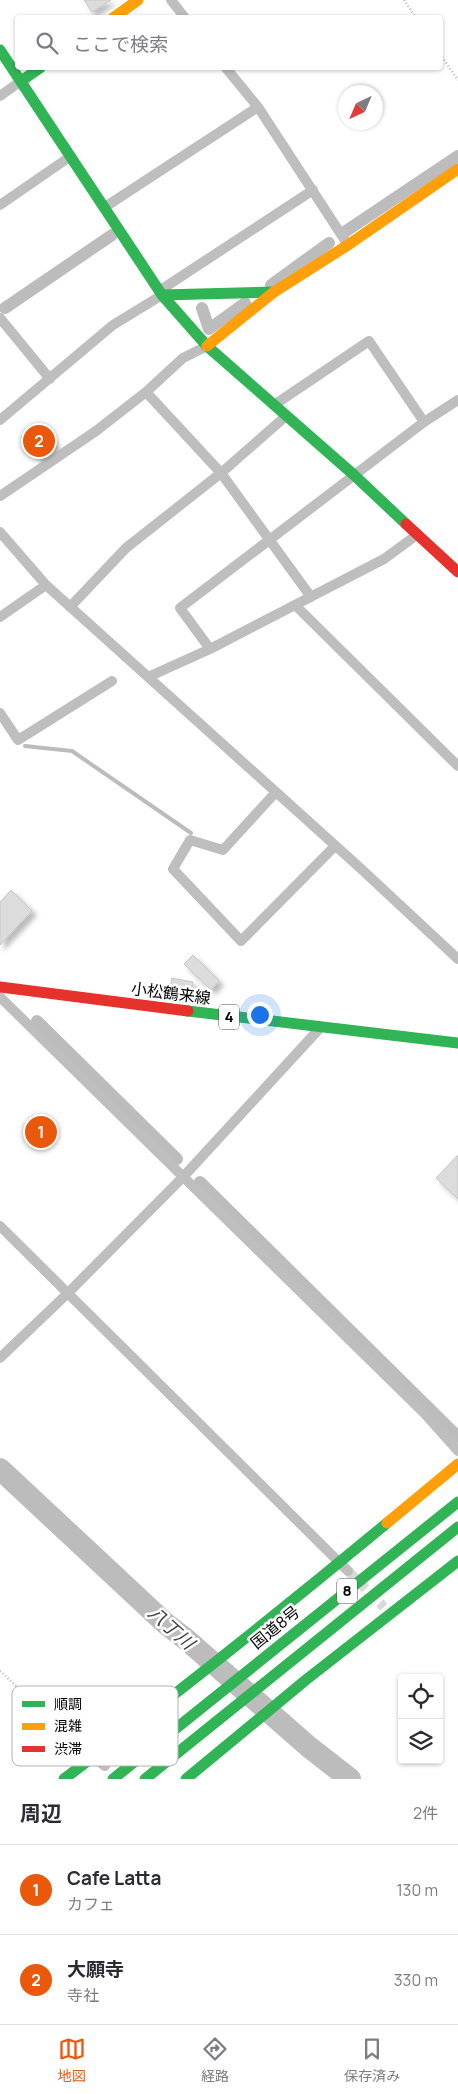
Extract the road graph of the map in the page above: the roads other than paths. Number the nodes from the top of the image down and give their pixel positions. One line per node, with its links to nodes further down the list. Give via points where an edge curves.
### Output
1 (138, 0): 3 (main road)
2 (171, 0): 4 (street)
3 (117, 15)
4 (183, 15)
5 (0, 50): 8 (main road)
6 (37, 70): 8 (main road)
7 (228, 70): 10 (street)
8 (20, 81): 9 (street); 11 (main road)
9 (0, 96)
10 (258, 108): 13 (street); 15 (street)
11 (71, 156): 14 (street); 15 (main road)
12 (458, 169): 16 (main road)
13 (313, 190): 16 (street); 18 (street)
14 (0, 205)
15 (105, 207): 18 (main road)
16 (348, 245): 17 (main road)
17 (274, 292): 18 (main road); 20 (main road)
18 (161, 293): 20 (main road); 21 (street, via 113,325)
19 (0, 318): 21 (street)
20 (207, 346): 22 (street, via 183,358); 24 (main road)
21 (50, 379): 26 (street)
22 (146, 392): 28 (street); 30 (street, via 96,431)
23 (458, 400): 27 (street)
24 (274, 405): 25 (main road); 27 (street, via 369,341)
25 (286, 416): 28 (street); 29 (main road)
26 (0, 420)
27 (424, 422): 29 (street)
28 (221, 472): 33 (street); 38 (street, via 126,548)
29 (354, 475): 32 (main road); 33 (street)
30 (0, 496)
31 (0, 532): 35 (street)
32 (418, 534): 34 (main road); 36 (street, via 384,559)
33 (270, 538): 36 (street); 40 (street, via 180,608)
34 (458, 572)
35 (46, 585): 38 (street); 39 (street)
36 (311, 597): 37 (street)
37 (295, 605): 40 (street); 44 (street)
38 (70, 607): 41 (street)
39 (0, 617)
40 (210, 648): 41 (street)
41 (148, 677): 45 (street)
42 (112, 681): 43 (street, via 18,740)
43 (0, 713)
44 (458, 766)
45 (276, 792): 46 (street); 46 (street, via 223,850 190,840 173,869 240,941)
46 (335, 846): 47 (street)
47 (458, 959)
48 (0, 987): 50 (main road, 小松鶴来線 / 4)
49 (0, 997): 52 (street)
50 (320, 1028): 51 (main road, 小松鶴来線 / 4); 52 (street)
51 (458, 1043)
52 (184, 1176): 54 (street); 56 (street, via 425,1414)
53 (0, 1226): 54 (street)
54 (68, 1293): 55 (street); 65 (street)
55 (0, 1358)
56 (458, 1451)
57 (458, 1464): 65 (main road)
58 (458, 1492): 61 (main road, 8)
59 (458, 1502): 61 (main road, 国道8号 / 8)
60 (458, 1527): 63 (main road, 8)
61 (424, 1529): 67 (main road, 国道8号 / 8)
62 (458, 1533): 63 (main road, 8)
63 (435, 1545): 68 (main road, 8)
64 (458, 1562): 77 (main road, via 388,1610)
65 (344, 1567): 66 (main road)
66 (178, 1693)
67 (178, 1727)
68 (178, 1752)
69 (80, 1766): 73 (main road)
70 (129, 1766): 72 (main road, 国道8号 / 8)
71 (161, 1766): 76 (main road, 8)
72 (124, 1770): 74 (main road, 8); 75 (main road, 国道8号 / 8)
73 (64, 1779)
74 (109, 1779)
75 (113, 1779)
76 (145, 1779)
77 (186, 1779)

